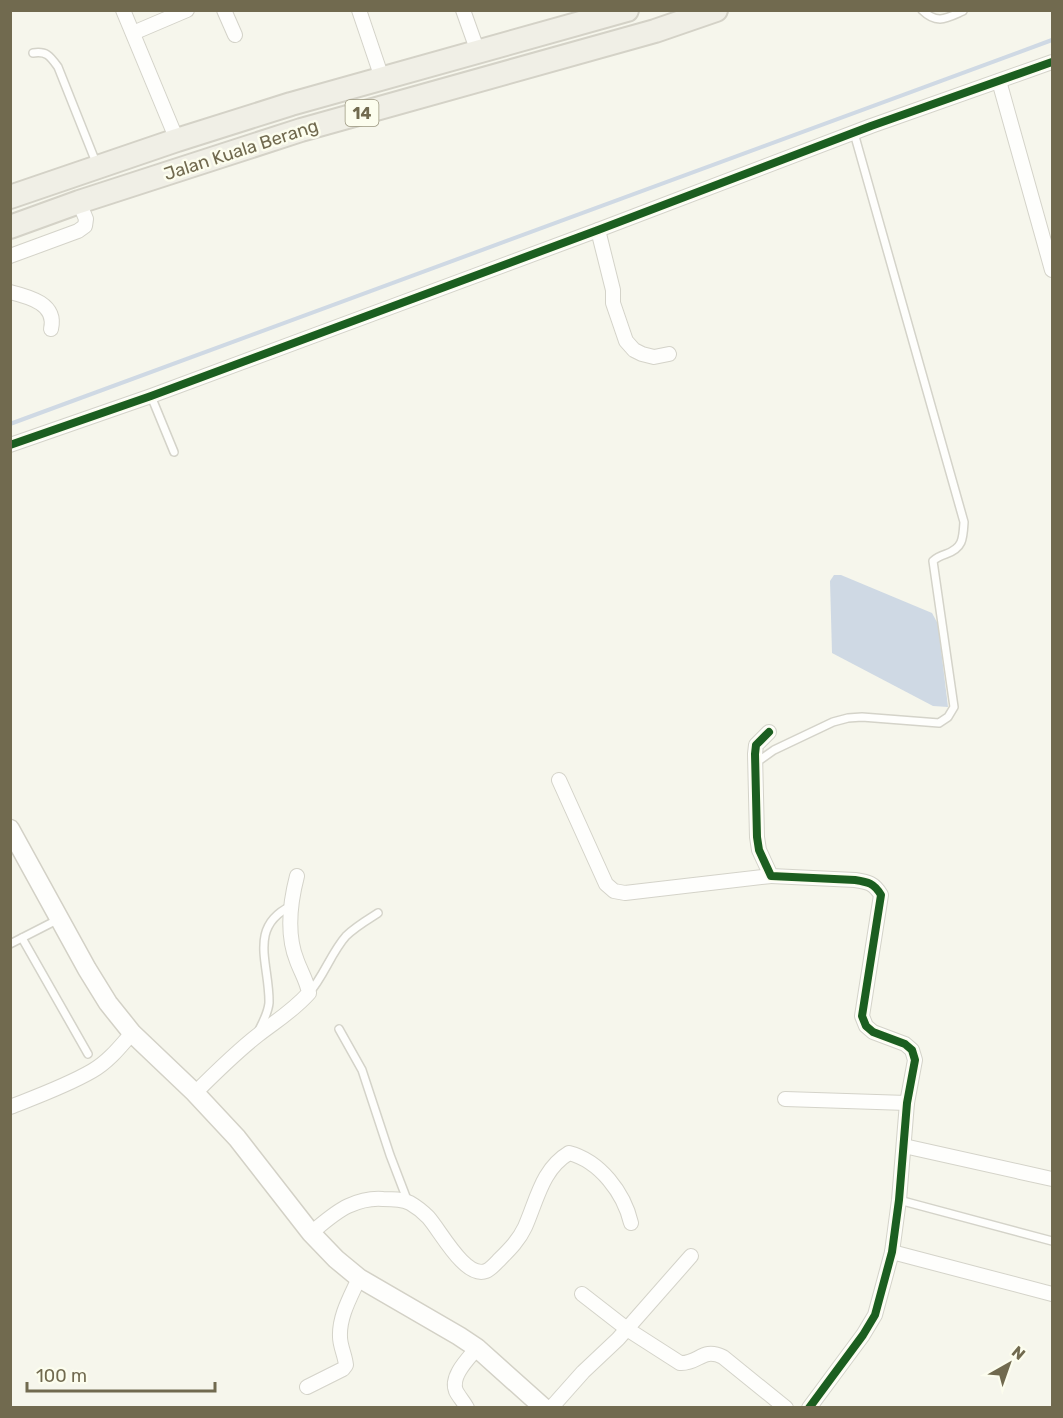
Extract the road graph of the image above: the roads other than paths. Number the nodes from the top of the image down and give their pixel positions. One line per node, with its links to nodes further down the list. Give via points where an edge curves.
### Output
1 (123, 10): 10 (street)
2 (187, 10): 10 (street)
3 (224, 10): 11 (street)
4 (358, 10): 15 (street)
5 (463, 10): 12 (street)
6 (627, 10): 12 (highway, Jalan Kuala Berang / 14)
7 (717, 10): 21 (highway, Jalan Kuala Berang / 14, via 301,130)
8 (922, 10): 9 (lane, via 941,20)
9 (963, 10)
10 (133, 33): 18 (street)
11 (235, 35)
12 (478, 52): 15 (highway, Jalan Kuala Berang / 14)
13 (33, 53): 19 (lane, via 42,52 58,66)
14 (1053, 62): 16 (street)
15 (382, 78): 18 (highway, Jalan Kuala Berang / 14)
16 (999, 81): 17 (street); 25 (street)
17 (854, 133): 23 (street); 33 (lane, via 964,522 960,544 933,561 954,707 939,723 862,717 833,722 774,750)
18 (177, 140): 19 (highway, Jalan Kuala Berang / 14)
19 (98, 167): 20 (highway, Jalan Kuala Berang / 14)
20 (10, 197)
21 (79, 202): 22 (highway, Jalan Kuala Berang / 14); 24 (street, via 87,219 85,226)
22 (10, 227)
23 (598, 230): 28 (street, via 613,303 626,341 642,354); 29 (street)
24 (10, 256)
25 (1053, 270)
26 (10, 292): 27 (street, via 42,304 51,313)
27 (51, 329)
28 (669, 354)
29 (151, 396): 30 (street); 31 (lane)
30 (10, 445)
31 (174, 452)
32 (769, 732): 33 (street, via 756,745)
33 (755, 764): 37 (street, via 757,837)
34 (559, 780): 37 (street, via 606,884 614,891 625,893)
35 (10, 829): 40 (main road)
36 (297, 876): 38 (street)
37 (771, 876): 50 (street, via 855,880 877,887 881,895 862,1016 873,1032 912,1050 915,1060)
38 (291, 906): 43 (street, via 292,945); 46 (lane, via 274,916 264,934 269,1006)
39 (378, 913): 43 (lane, via 345,937)
40 (60, 919): 41 (lane); 45 (main road, via 108,1003)
41 (22, 938): 42 (lane); 47 (lane)
42 (10, 944)
43 (309, 993): 46 (street)
44 (339, 1029): 55 (lane, via 362,1070)
45 (132, 1033): 48 (main road); 51 (street, via 92,1071)
46 (256, 1037): 48 (street)
47 (88, 1054)
48 (195, 1093): 57 (main road, via 237,1138)
49 (785, 1099): 50 (street)
50 (907, 1103): 52 (street)
51 (10, 1107)
52 (904, 1146): 53 (street); 54 (street)
53 (1053, 1179)
54 (898, 1200): 58 (lane); 59 (street)
55 (408, 1202): 56 (street, via 429,1218 464,1264 482,1272 489,1270 516,1243 545,1178 569,1154 588,1162 614,1185 628,1209); 57 (street, via 363,1200 346,1206)
56 (630, 1223)
57 (311, 1233): 61 (main road)
58 (1053, 1241)
59 (892, 1252): 63 (street); 71 (street, via 875,1315)
60 (691, 1256): 64 (street)
61 (358, 1278): 65 (main road); 66 (street, via 340,1327 346,1365)
62 (582, 1294): 64 (street)
63 (1053, 1294)
64 (627, 1329): 69 (street); 70 (street, via 680,1363 715,1353)
65 (477, 1348): 67 (street, via 456,1375 455,1389); 68 (main road)
66 (307, 1387)
67 (467, 1407)
68 (544, 1407)
69 (551, 1407)
70 (786, 1407)
71 (809, 1407)

